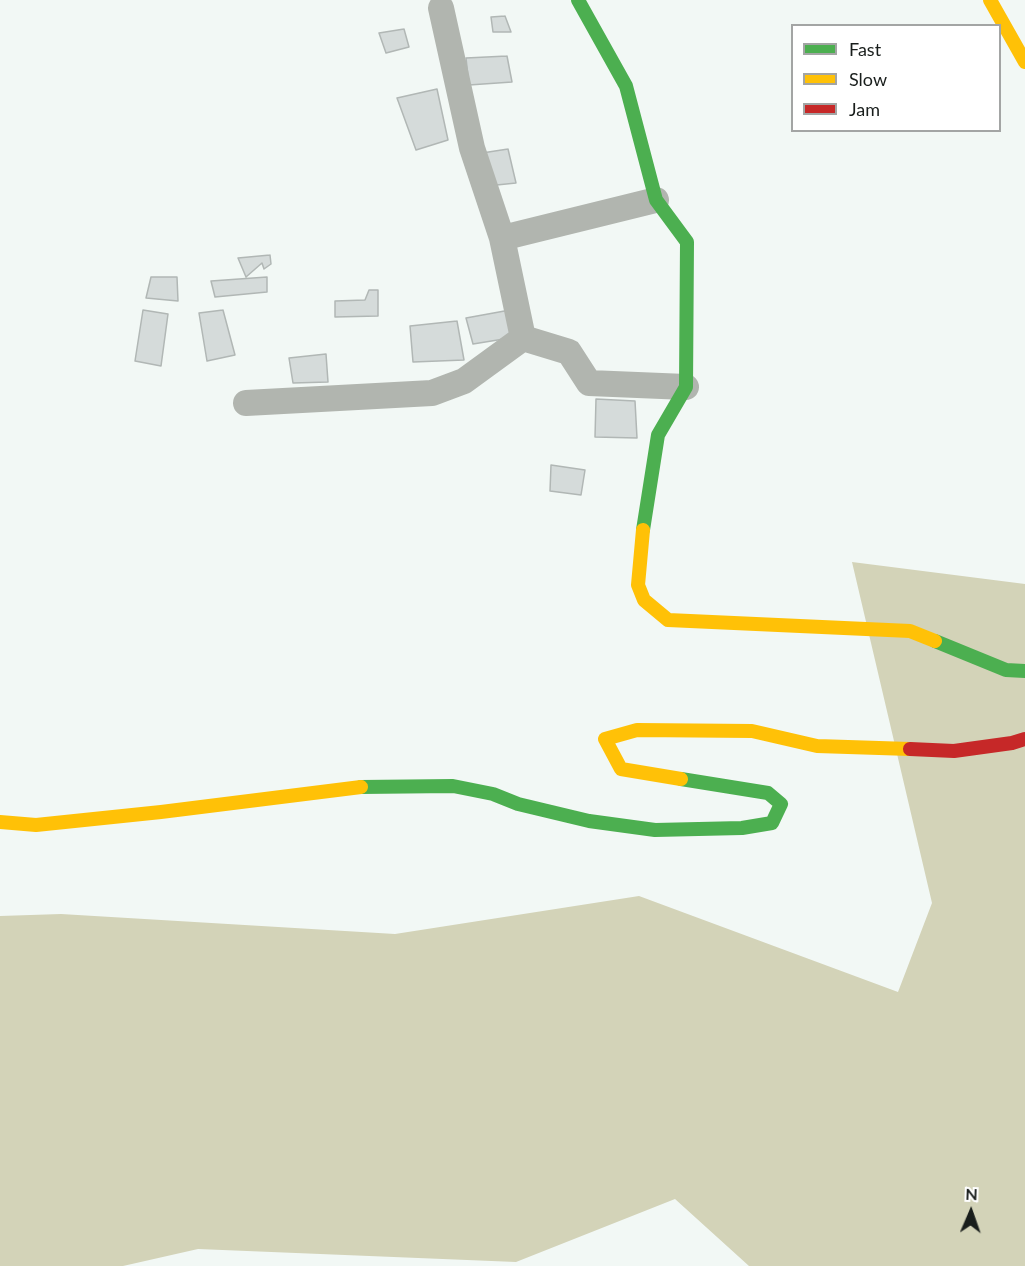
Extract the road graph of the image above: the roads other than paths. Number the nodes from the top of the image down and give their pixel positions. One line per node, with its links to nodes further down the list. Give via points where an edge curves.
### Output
1 (578, 0): 5 (street, via 626,86)
2 (990, 0): 4 (street)
3 (441, 8): 6 (street, via 472,148)
4 (1025, 62)
5 (656, 200): 6 (street); 8 (street, via 687,242)
6 (502, 238): 7 (street)
7 (523, 338): 8 (street, via 569,352 589,383); 9 (street, via 464,381 432,393)
8 (686, 387): 10 (street, via 658,435 638,585 644,600 668,620 910,631 1006,670)
9 (246, 403)
10 (1025, 671)
11 (1025, 739): 12 (street, via 954,751 817,746 752,731 637,730 605,739 621,769 768,793 781,804 772,823 742,828 655,830 589,821 453,786 366,786 36,825)
12 (0, 822)

